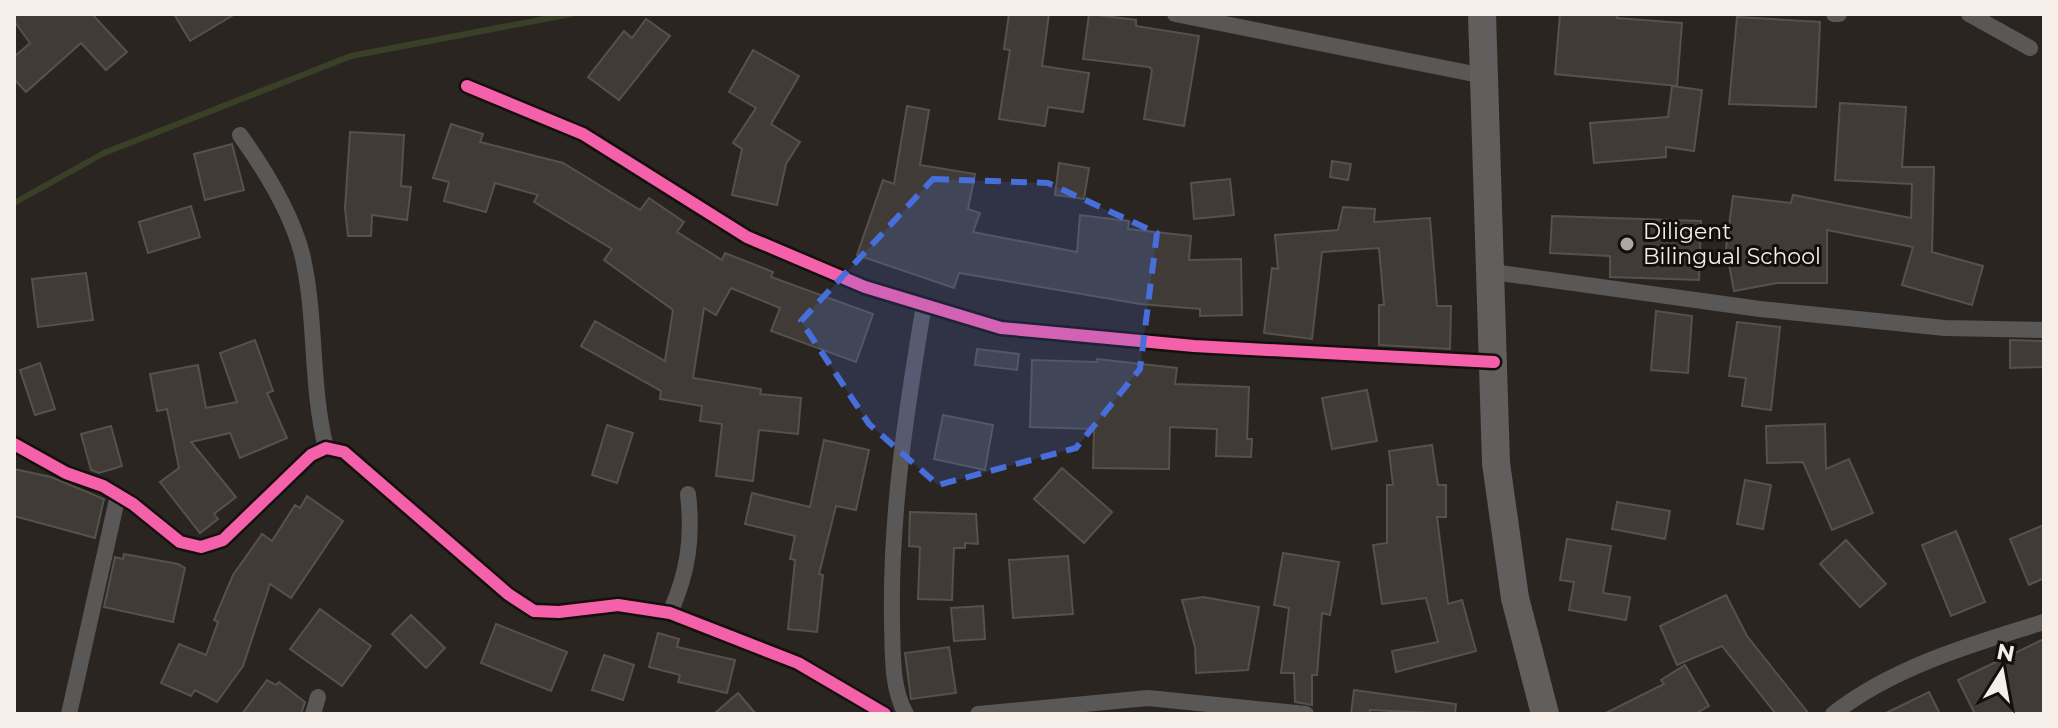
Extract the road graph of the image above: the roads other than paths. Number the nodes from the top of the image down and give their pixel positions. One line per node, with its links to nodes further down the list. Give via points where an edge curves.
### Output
1 (1175, 14): 5 (street)
2 (1482, 14): 5 (highway)
3 (1969, 14): 4 (street)
4 (2030, 48)
5 (1484, 76): 8 (highway)
6 (467, 86): 9 (street, via 583,134 747,237 865,287)
7 (240, 135): 13 (street, via 266,172 301,252 314,339 315,404)
8 (1493, 272): 10 (street, via 1760,309 1945,328); 11 (highway)
9 (924, 305): 11 (street, via 1001,328 1194,346); 23 (street, via 900,445 891,553 893,665)
10 (2044, 330)
11 (1494, 362): 26 (highway, via 1498,478 1515,598)
12 (14, 444): 15 (street)
13 (326, 448): 15 (street, via 294,469 223,540 201,547 180,542); 16 (street, via 344,452 534,611 618,605)
14 (688, 494): 16 (street, via 692,532 686,575)
15 (118, 495): 20 (street)
16 (670, 613): 22 (street, via 798,663)
17 (2044, 622): 27 (street, via 1897,675)
18 (318, 697): 21 (street)
19 (1020, 712): 24 (street); 25 (street, via 1148,698)
20 (69, 714)
21 (313, 714)
22 (885, 714)
23 (906, 714)
24 (978, 714)
25 (1306, 714)
26 (1545, 714)
27 (1833, 714)

